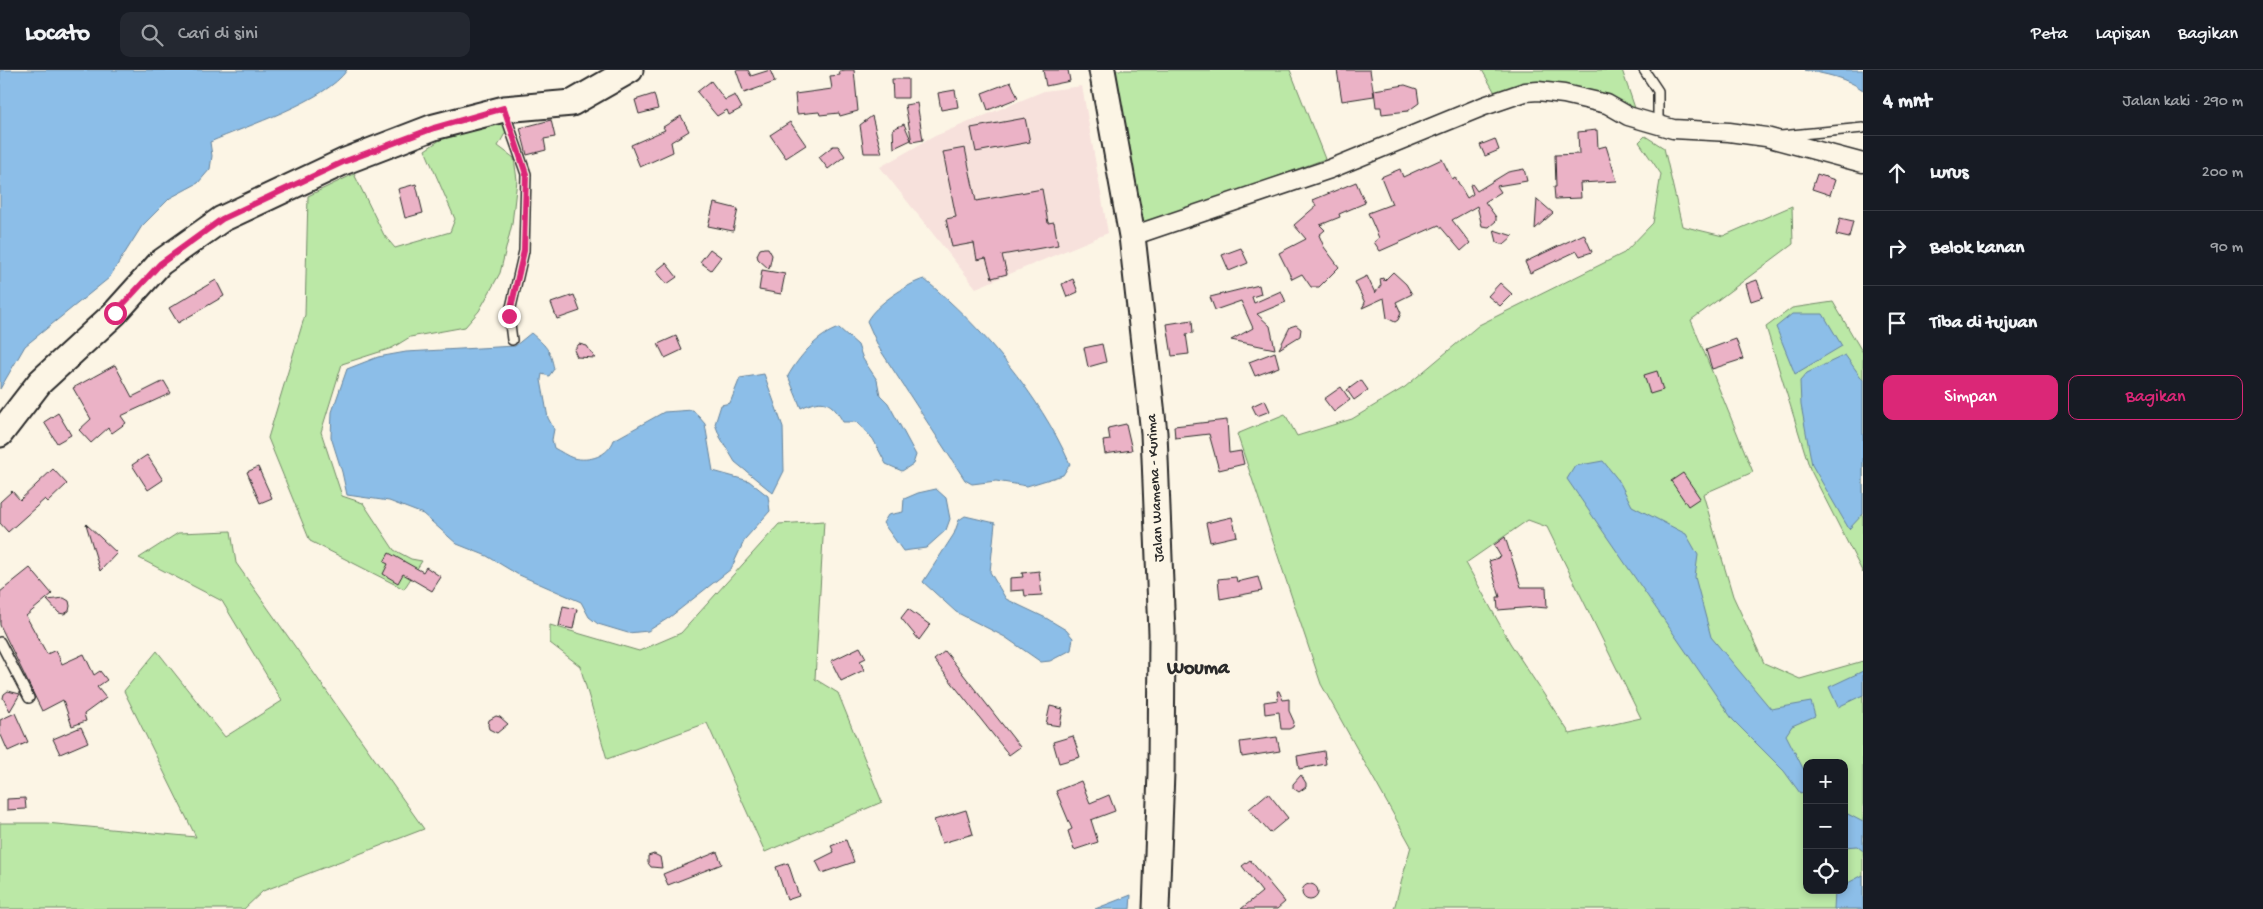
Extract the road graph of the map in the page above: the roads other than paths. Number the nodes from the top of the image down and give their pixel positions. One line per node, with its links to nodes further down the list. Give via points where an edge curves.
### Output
1 (630, 70): 4 (main road, via 572,103)
2 (1102, 70): 9 (main road, Jalan Wamena - Kurima)
3 (1644, 70): 5 (lane, via 1658,91 1658,117)
4 (504, 108): 10 (lane, via 526,174 524,251 509,316); 11 (main road, via 434,128 343,162 222,219 160,264 115,313 40,382)
5 (1651, 123): 7 (street, via 1673,129); 9 (street, via 1628,116 1607,104 1564,94 1525,92 1330,168)
6 (1863, 128): 7 (lane)
7 (1766, 137): 8 (street)
8 (1863, 163)
9 (1132, 236): 14 (main road, Jalan Wamena - Kurima, via 1154,433 1162,633)
10 (512, 340)
11 (0, 434)
12 (0, 642): 13 (lane)
13 (29, 698)
14 (1156, 909)

